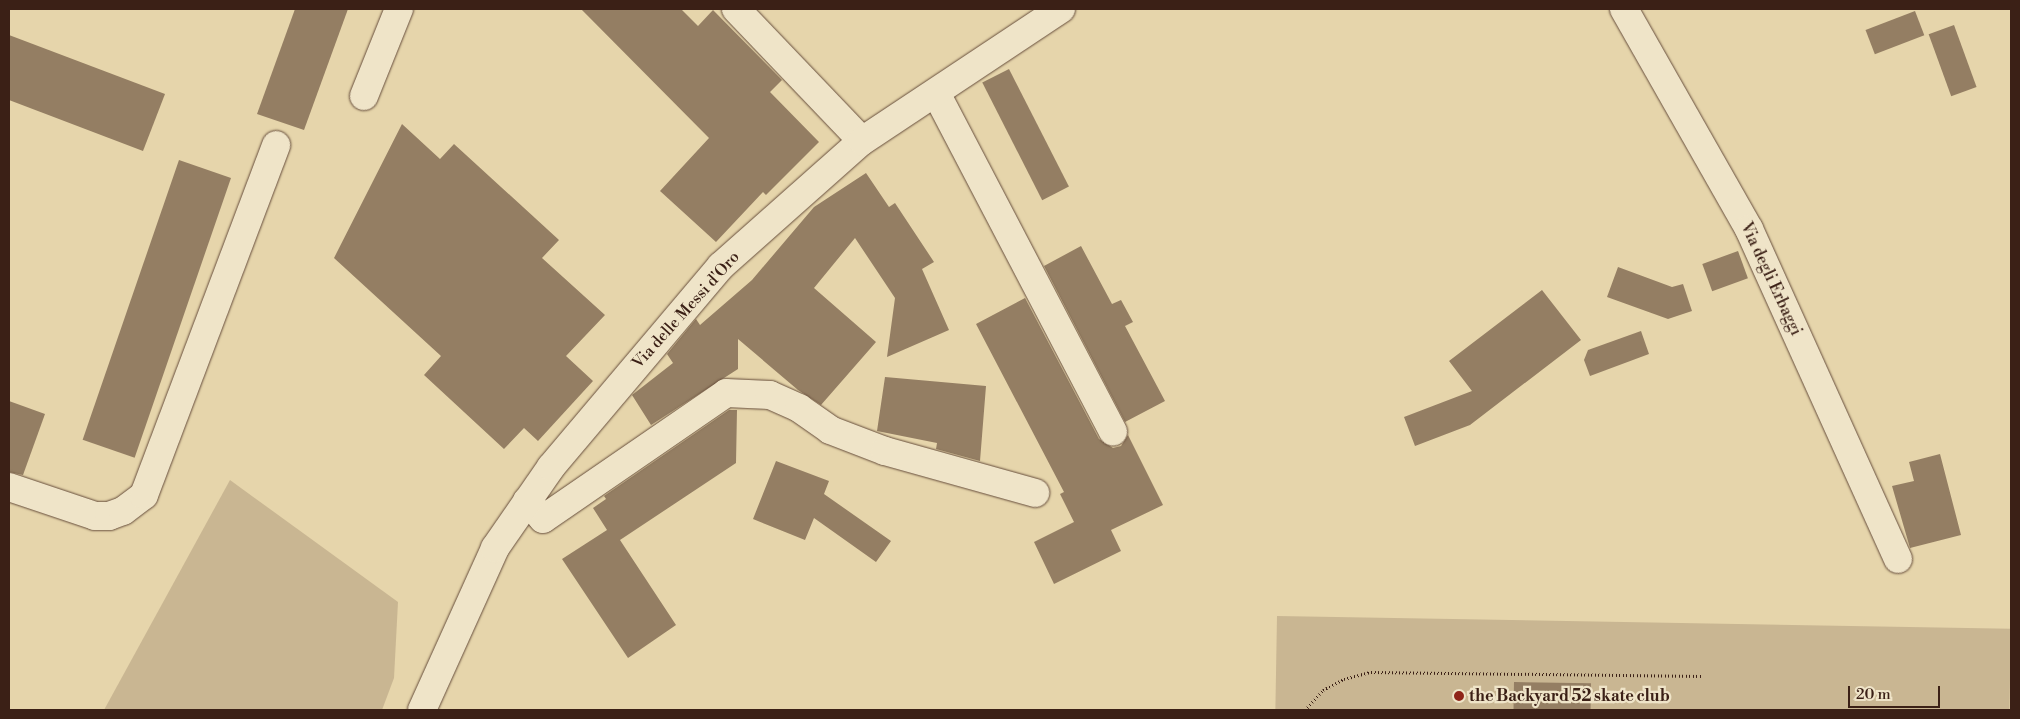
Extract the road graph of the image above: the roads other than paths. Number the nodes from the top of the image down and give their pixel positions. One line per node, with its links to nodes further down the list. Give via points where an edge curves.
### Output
1 (399, 9): 6 (street)
2 (736, 9): 7 (street)
3 (1061, 9): 5 (street, Via delle Messi d'Oro)
4 (1624, 9): 13 (street, Via degli Erbaggi, via 1748,229)
5 (936, 93): 7 (street, Via delle Messi d'Oro); 9 (street)
6 (364, 96)
7 (862, 141): 12 (street, Via delle Messi d'Oro, via 721,266 551,468)
8 (276, 145): 10 (street, via 144,495 123,511 95,516)
9 (1113, 432)
10 (9, 487)
11 (1036, 493): 12 (street, via 885,452 830,430 799,408 770,395 726,393 543,519)
12 (528, 501): 14 (street, Via delle Messi d'Oro, via 495,548)
13 (1898, 559)
14 (422, 710)

